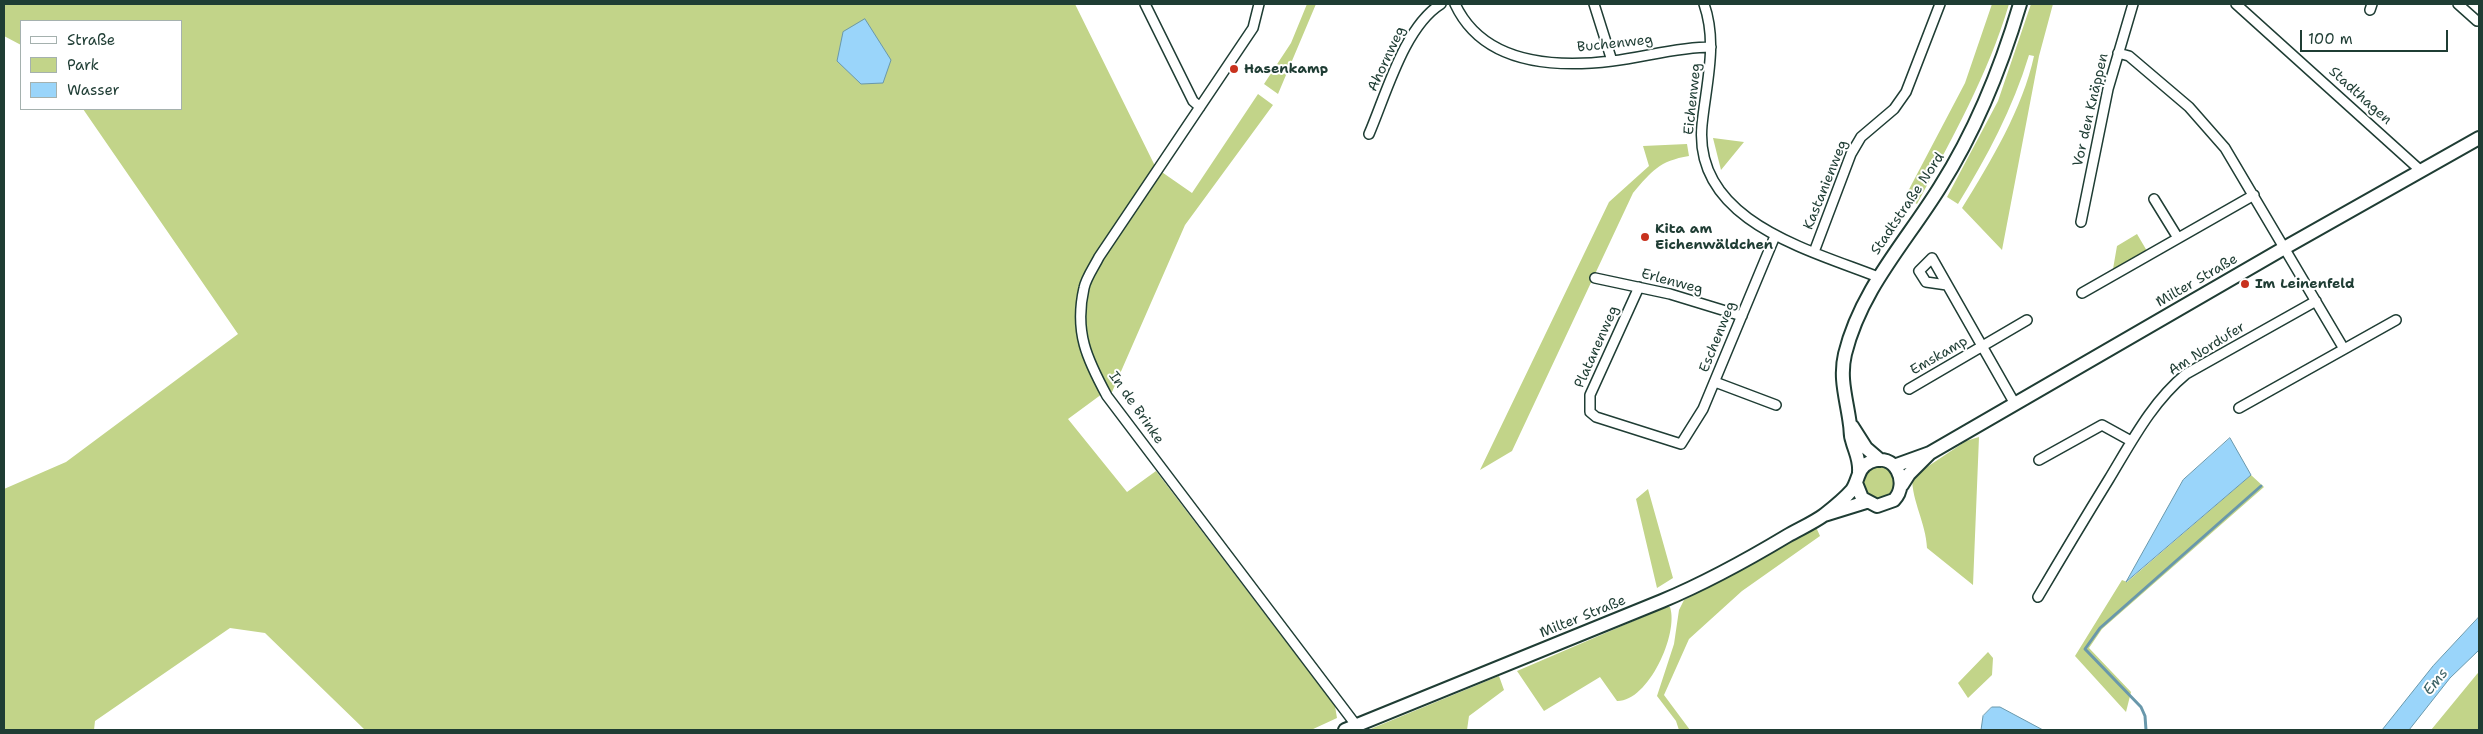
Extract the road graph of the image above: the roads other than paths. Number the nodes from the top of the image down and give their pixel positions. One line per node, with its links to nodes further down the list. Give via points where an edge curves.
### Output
1 (1145, 4): 16 (street, via 1193,101)
2 (1259, 4): 16 (street, In de Brinke, via 1253,28)
3 (1441, 4): 17 (street, Ahornweg, via 1416,28)
4 (1455, 4): 15 (street, Buchenweg, via 1485,41 1512,56 1560,63)
5 (1594, 4): 15 (street)
6 (1704, 4): 13 (street, Eichenweg)
7 (1940, 4): 26 (street, Kastanienweg, via 1906,92 1894,109 1861,137 1851,154)
8 (2020, 4): 27 (main road, Stadtstraße Nord, via 2001,62 1973,128 1941,186)
9 (2132, 4): 14 (street, Vor den Knäppen)
10 (2236, 4): 19 (street, Stadthagen)
11 (2458, 4): 12 (street)
12 (2477, 21)
13 (1711, 46): 15 (street, Buchenweg); 23 (street, Eichenweg, via 1702,129 1704,157 1713,179 1741,214)
14 (2118, 53): 20 (street, via 2129,56 2189,107 2225,148); 22 (street, Vor den Knäppen)
15 (1612, 61)
16 (1200, 107): 55 (street, In de Brinke, via 1099,257 1084,288 1081,316 1083,348 1108,396)
17 (1369, 134)
18 (2479, 138): 19 (main road, Milter Straße)
19 (2420, 170): 25 (main road, Milter Straße)
20 (2254, 195): 24 (street); 25 (street)
21 (2154, 198): 24 (street)
22 (2082, 222)
23 (1775, 236): 26 (street, Eichenweg); 33 (street, Eschenweg)
24 (2178, 238): 31 (street)
25 (2286, 247): 32 (street); 40 (main road, Milter Straße)
26 (1814, 252): 27 (street, Eichenweg)
27 (1878, 277): 43 (main road, Stadtstraße Nord, via 1853,325 1845,357 1842,388)
28 (1595, 278): 30 (street, Erlenweg)
29 (1947, 285): 36 (street, Emskamp)
30 (1639, 287): 33 (street, Erlenweg); 45 (street, Platanenweg, via 1590,395 1590,412 1596,417)
31 (2082, 293)
32 (2316, 301): 37 (street); 44 (street, Am Nordufer, via 2186,374 2154,406)
33 (1742, 316): 38 (street, Eschenweg)
34 (2027, 320): 36 (street, Emskamp)
35 (2396, 320): 37 (street)
36 (1983, 346): 39 (street, Emskamp); 40 (street, Emskamp)
37 (2344, 349): 42 (street)
38 (1715, 382): 41 (street); 45 (street, Eschenweg)
39 (1910, 389)
40 (2015, 404): 46 (main road, Milter Straße)
41 (1776, 405)
42 (2239, 408)
43 (1850, 424): 47 (main road, Stadtstraße Nord, via 1866,448); 50 (main road, Stadtstraße Nord, via 1851,439 1859,459)
44 (2131, 442): 48 (street, via 2102,425); 54 (street, Am Nordufer)
45 (1681, 444)
46 (1930, 453): 49 (main road, Milter Straße); 51 (main road, Milter Straße, via 1908,474)
47 (1880, 460): 49 (main road); 50 (main road, via 1866,464)
48 (2039, 460)
49 (1894, 466): 51 (main road)
50 (1857, 478): 52 (main road, via 1859,494); 53 (main road, Milter Straße, via 1848,494)
51 (1902, 485): 52 (main road, via 1898,496 1889,504 1877,506)
52 (1866, 502): 53 (main road, Milter Straße)
53 (1824, 514): 55 (main road, Milter Straße, via 1748,559 1670,598)
54 (2038, 597)
55 (1350, 728)

